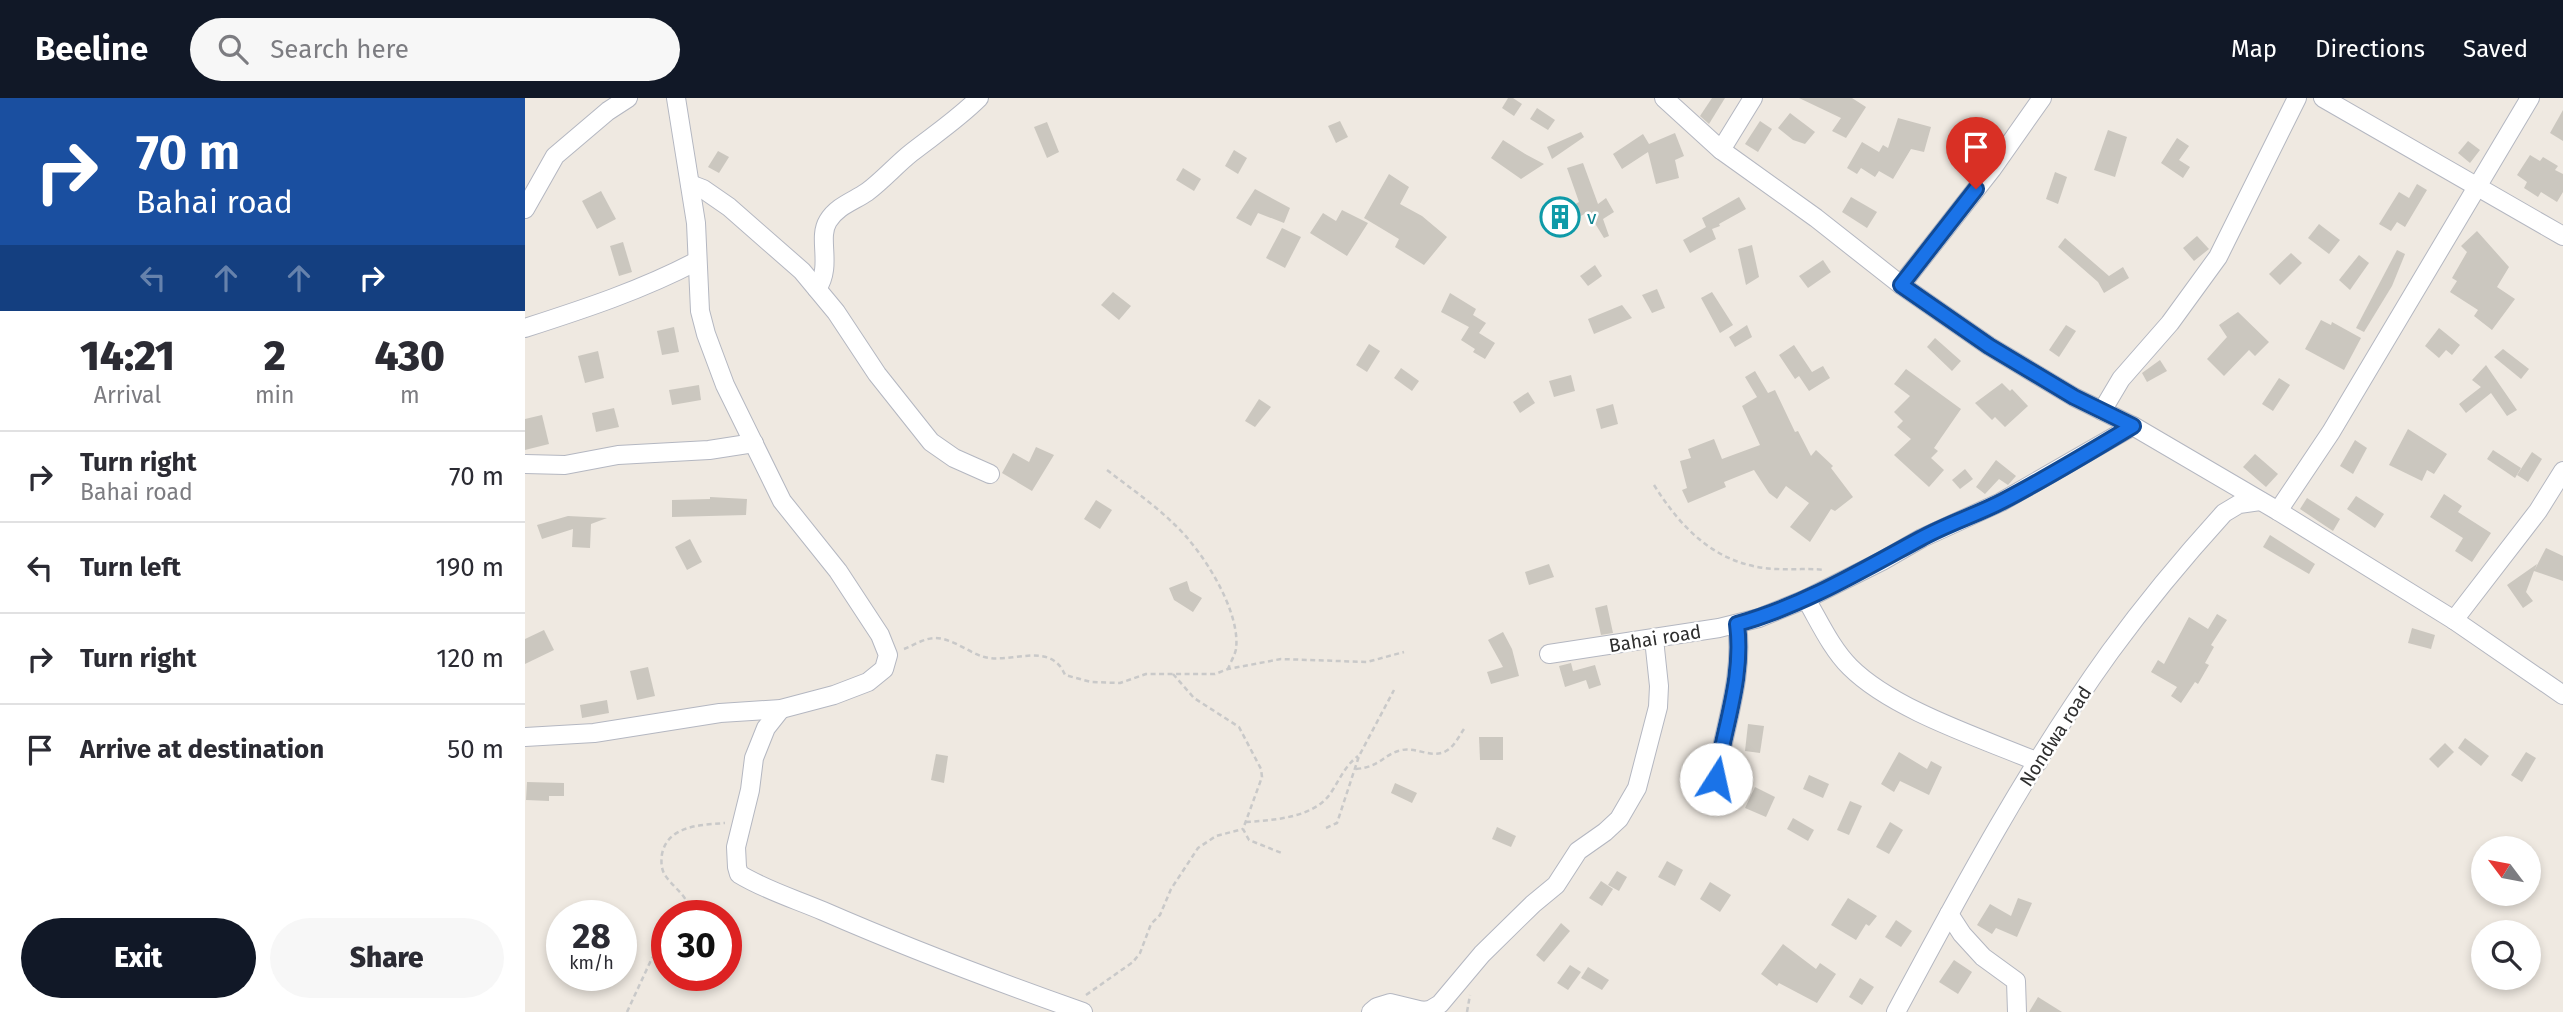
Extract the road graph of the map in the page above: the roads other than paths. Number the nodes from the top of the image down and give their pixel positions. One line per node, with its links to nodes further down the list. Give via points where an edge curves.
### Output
1 (628, 98): 13 (street, via 555,156)
2 (676, 98): 11 (street)
3 (979, 98): 17 (street, via 829,219 824,275)
4 (1664, 98): 10 (street)
5 (1753, 98): 10 (street)
6 (2042, 98): 16 (street)
7 (2297, 98): 19 (street, via 2218,257 2170,323 2121,379)
8 (2323, 98): 12 (street)
9 (2530, 98): 12 (street)
10 (1721, 150): 16 (street)
11 (689, 184): 15 (street); 17 (street, via 703,188 729,207 790,258)
12 (2477, 187): 14 (street); 26 (street, via 2331,432)
13 (525, 209)
14 (2563, 236)
15 (697, 261): 18 (street, via 603,303); 21 (street, via 706,334)
16 (1901, 285): 19 (street, via 1989,346)
17 (817, 289): 24 (street, via 931,442)
18 (525, 328)
19 (2102, 411): 20 (street)
20 (2133, 426): 25 (street); 27 (street, Bahai road, via 2001,502)
21 (754, 443): 22 (street, via 618,455 565,466); 33 (street, via 782,501 838,571 888,655 884,669 868,682)
22 (525, 464)
23 (2563, 471): 28 (street)
24 (990, 474)
25 (2260, 501): 26 (street); 35 (street, Nondwa road, via 2239,504 2211,527 2112,650)
26 (2278, 511): 28 (street)
27 (1806, 599): 29 (street, Bahai road); 35 (street, via 1832,645 1866,681 1917,710)
28 (2453, 621): 32 (street)
29 (1737, 624): 30 (street, Bahai road); 36 (street, via 1740,647 1735,692)
30 (1654, 639): 31 (street, Bahai road); 39 (street, via 1658,707 1637,788 1619,819 1578,851 1556,885 1482,954 1440,1004 1423,1011 1389,1003)
31 (1549, 654)
32 (2561, 688)
33 (781, 709): 34 (street, via 720,713 594,733); 38 (street, via 758,742 736,846 742,876 900,944)
34 (525, 737)
35 (2038, 762): 37 (street, Nondwa road)
36 (1716, 779)
37 (1949, 914): 40 (street, Nondwa road); 41 (street, via 1983,957 2016,981)
38 (1079, 1011)
39 (1371, 1012)
40 (1896, 1012)
41 (2017, 1012)

